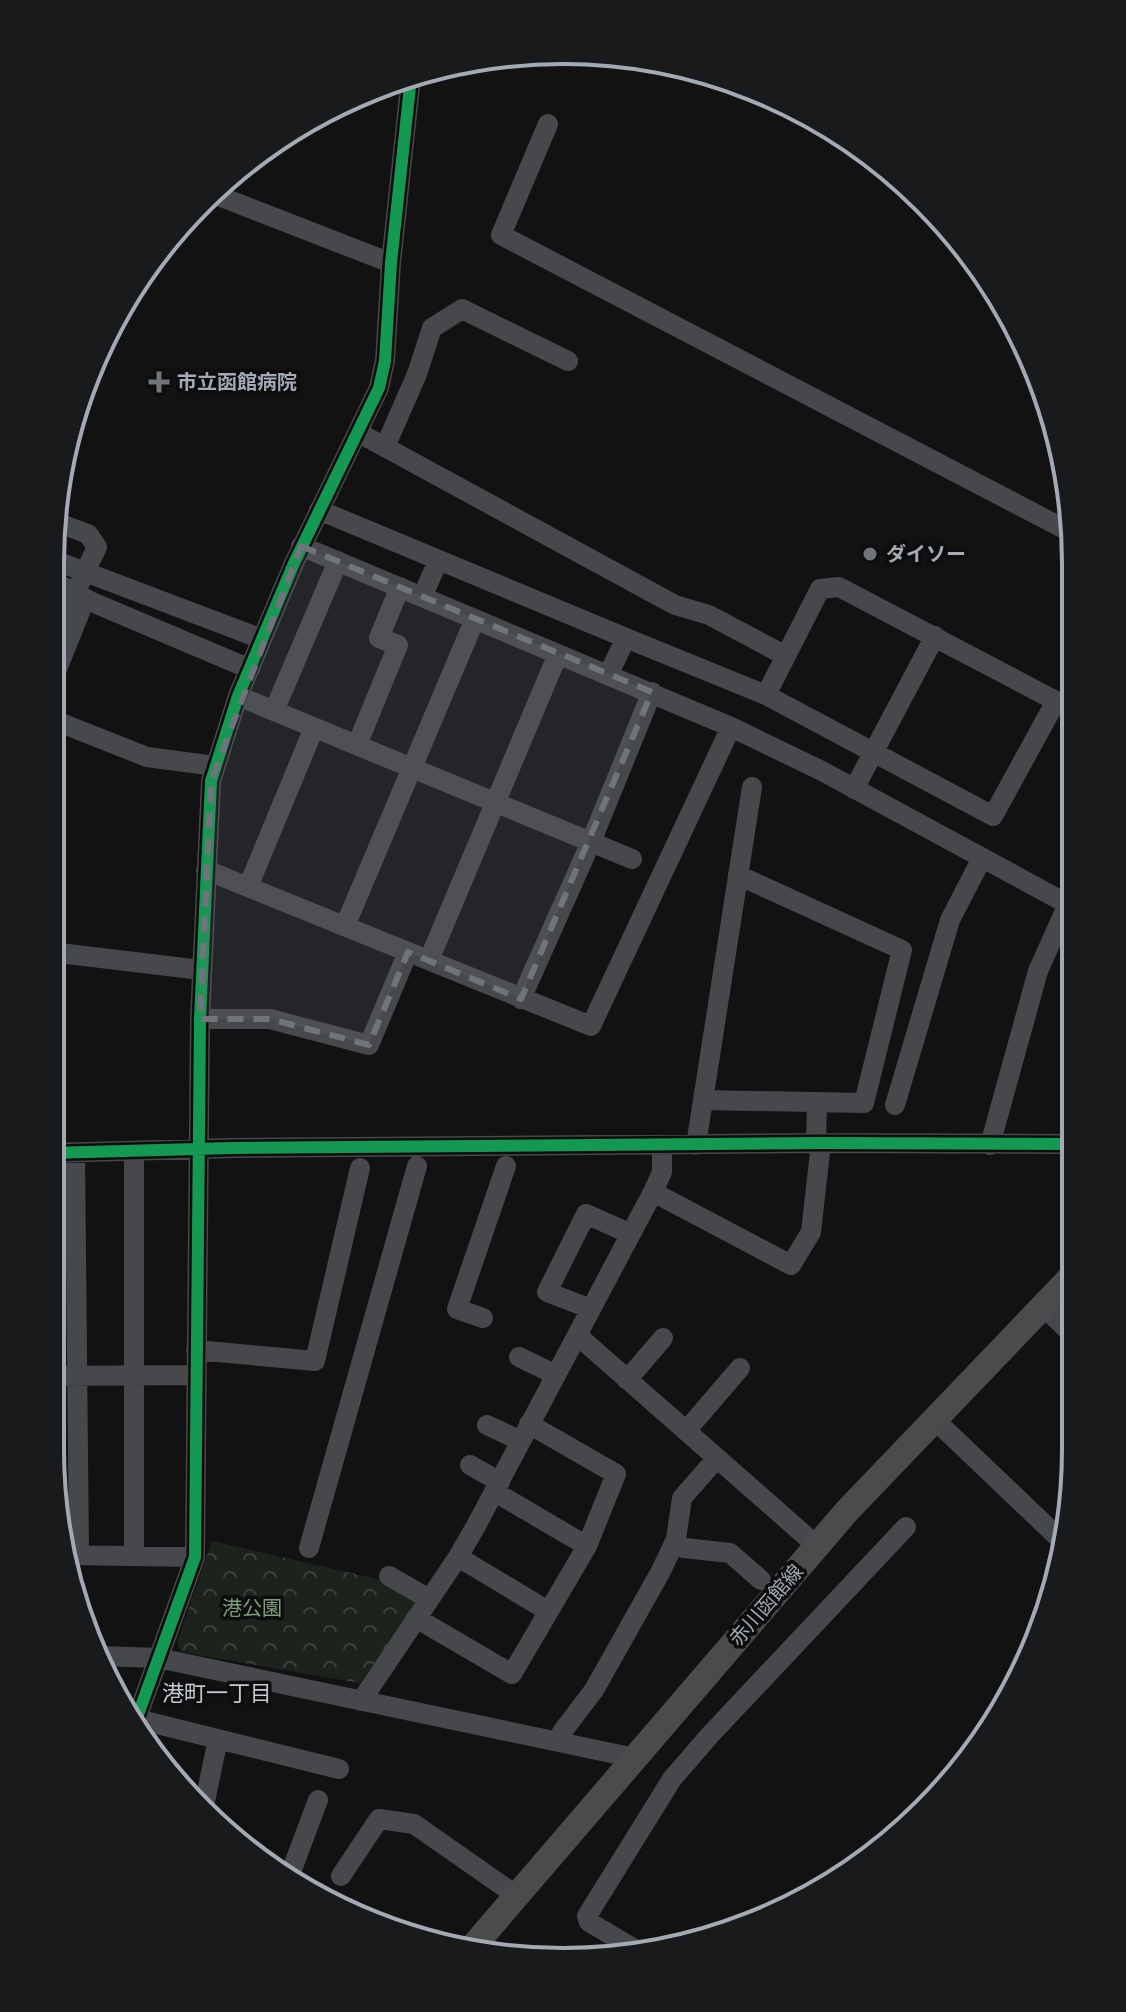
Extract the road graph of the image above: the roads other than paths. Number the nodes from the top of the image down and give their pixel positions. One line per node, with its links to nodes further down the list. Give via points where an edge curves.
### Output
1 (410, 88): 4 (street)
2 (548, 124): 10 (street, via 501,235)
3 (223, 198): 4 (street)
4 (391, 263): 6 (street, via 385,361)
5 (568, 361): 7 (street, via 462,309 432,328)
6 (359, 433): 7 (street); 8 (street)
7 (385, 447): 26 (street, via 675,605 709,615)
8 (319, 510): 11 (street); 13 (street)
9 (65, 526): 16 (street, via 88,534 97,547)
10 (1061, 527)
11 (301, 546): 12 (street); 23 (street)
12 (338, 561): 17 (street); 32 (street)
13 (438, 561): 18 (street); 22 (street)
14 (64, 569): 16 (street)
15 (64, 581): 16 (street)
16 (80, 582): 19 (street); 23 (street); 24 (street, via 80,612); 27 (street, via 92,602)
17 (400, 587): 18 (street); 36 (street, via 379,638 398,645)
18 (422, 597): 20 (street)
19 (64, 613)
20 (475, 619): 25 (street); 39 (street)
21 (935, 636): 26 (street, via 839,587 820,589); 37 (street); 37 (street, via 1056,701 993,816)
22 (626, 638): 28 (street); 30 (street)
23 (262, 639): 27 (street)
24 (64, 652)
25 (558, 654): 28 (street); 42 (street)
26 (786, 656): 30 (street)
27 (250, 669): 31 (street)
28 (608, 675): 29 (street)
29 (652, 692): 34 (street); 43 (street)
30 (766, 695): 37 (street)
31 (238, 696): 32 (street); 38 (street)
32 (274, 711): 35 (street)
33 (64, 724): 38 (street, via 147,757)
34 (731, 727): 41 (street); 56 (street, via 591,1026)
35 (314, 728): 36 (street); 48 (street)
36 (357, 745): 39 (street)
37 (873, 753): 41 (street)
38 (215, 766): 46 (street)
39 (413, 768): 42 (street); 51 (street)
40 (752, 787): 47 (street)
41 (854, 789): 44 (street)
42 (495, 802): 43 (street); 54 (street)
43 (591, 842): 45 (street); 56 (street)
44 (982, 858): 49 (street); 60 (street, via 950,920)
45 (632, 859)
46 (206, 870): 48 (street); 55 (street)
47 (738, 875): 58 (street); 59 (street, via 902,950 864,1103)
48 (248, 887): 51 (street)
49 (1062, 901)
50 (1062, 924): 64 (street, via 1038,971)
51 (345, 926): 52 (street)
52 (408, 952): 54 (street); 57 (street, via 369,1045 270,1019)
53 (64, 954): 55 (street)
54 (429, 960): 56 (street)
55 (201, 970): 57 (street)
56 (521, 999)
57 (200, 1019): 66 (street)
58 (703, 1100): 59 (street); 63 (street)
59 (817, 1104): 61 (street)
60 (895, 1105)
61 (819, 1143): 63 (street); 64 (street); 73 (street, via 811,1232 791,1265)
62 (1062, 1144): 64 (street)
63 (696, 1145): 65 (street)
64 (990, 1145)
65 (662, 1146): 66 (street); 73 (street, via 662,1172)
66 (199, 1150): 69 (street); 82 (street)
67 (64, 1153): 68 (street)
68 (75, 1153): 69 (street); 88 (street)
69 (134, 1153): 89 (street)
70 (417, 1166): 104 (street)
71 (506, 1166): 78 (street, via 457,1309)
72 (360, 1168): 82 (street, via 315,1361)
73 (653, 1192): 74 (street)
74 (631, 1234): 77 (street); 77 (street, via 586,1214 547,1292)
75 (1062, 1286): 76 (main road, 赤川函館線)
76 (1043, 1306): 79 (street); 91 (main road, 赤川函館線)
77 (591, 1309): 80 (street)
78 (483, 1318)
79 (1062, 1324)
80 (577, 1335): 86 (street); 90 (street)
81 (663, 1338): 90 (street)
82 (196, 1350): 85 (street)
83 (519, 1357): 86 (street)
84 (740, 1368): 93 (street)
85 (196, 1375): 89 (street); 107 (street)
86 (556, 1375): 94 (street)
87 (64, 1376): 88 (street)
88 (76, 1376): 89 (street); 100 (street)
89 (134, 1376): 106 (street)
90 (627, 1380): 93 (street)
91 (934, 1419): 99 (street); 103 (main road, 赤川函館線)
92 (487, 1425): 94 (street)
93 (686, 1431): 95 (street)
94 (525, 1432): 97 (street); 102 (street, via 616,1474)
95 (717, 1458): 101 (street, via 682,1498); 103 (street)
96 (470, 1465): 97 (street)
97 (497, 1487): 102 (street); 108 (street)
98 (906, 1527): 129 (street, via 672,1779 587,1916)
99 (1054, 1534)
100 (73, 1542)
101 (674, 1543): 110 (street, via 730,1553); 119 (street, via 594,1690)
102 (587, 1546): 112 (street)
103 (817, 1546): 121 (main road, 赤川函館線)
104 (309, 1548)
105 (76, 1555): 106 (street)
106 (134, 1556): 107 (street)
107 (195, 1557): 115 (street)
108 (458, 1557): 111 (street); 112 (street)
109 (389, 1576): 111 (street)
110 (761, 1580)
111 (429, 1599): 113 (street)
112 (548, 1611): 113 (street, via 512,1674)
113 (416, 1618): 116 (street)
114 (109, 1656): 115 (street)
115 (158, 1658): 116 (street); 117 (street)
116 (361, 1701): 121 (street)
117 (139, 1712)
118 (146, 1723): 120 (street)
119 (562, 1732)
120 (218, 1739): 122 (street); 123 (street)
121 (635, 1758): 127 (main road, 赤川函館線)
122 (339, 1769)
123 (206, 1797)
124 (318, 1800): 125 (street)
125 (292, 1868)
126 (341, 1876): 127 (street, via 379,1819 414,1824)
127 (517, 1896): 128 (main road, 赤川函館線)
128 (479, 1940)
129 (627, 1944)

